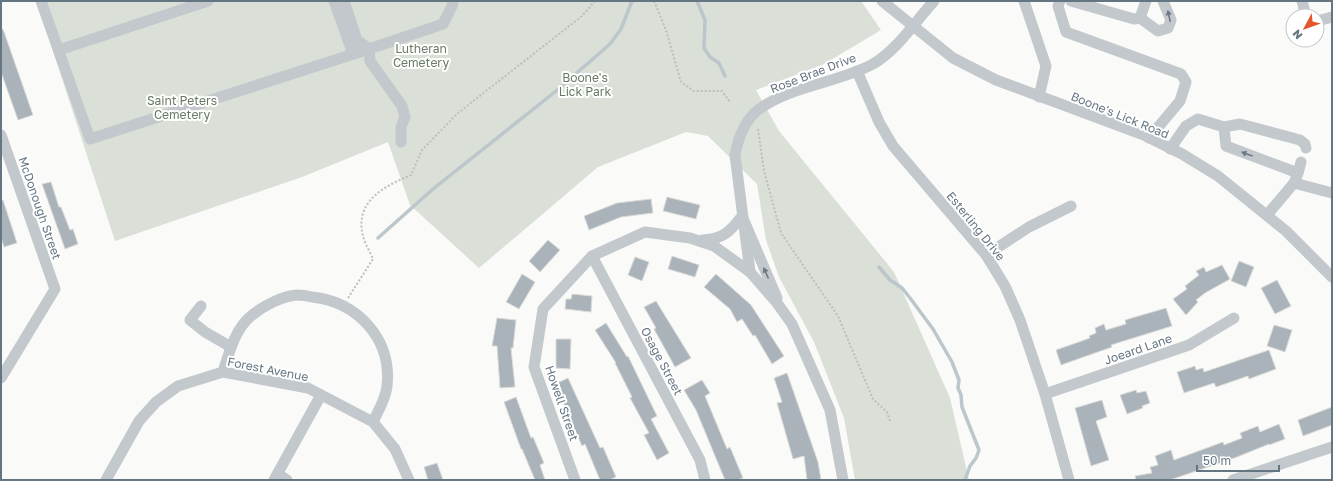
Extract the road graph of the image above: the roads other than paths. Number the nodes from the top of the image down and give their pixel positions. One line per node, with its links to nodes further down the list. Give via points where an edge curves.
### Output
1 (41, 1): 16 (street)
2 (208, 1): 16 (street)
3 (334, 1): 17 (street)
4 (344, 1): 15 (street, via 357,40)
5 (452, 1): 15 (street, via 453,4 443,24)
6 (882, 1): 14 (street, Boone's Lick Road)
7 (934, 1): 14 (street, Rose Brae Drive)
8 (1024, 1): 19 (street, via 1046,66)
9 (1060, 1): 22 (street, via 1058,6 1066,32 1181,74 1186,82 1180,101)
10 (1071, 1): 13 (street, via 1134,19)
11 (1146, 1): 13 (street)
12 (1163, 1): 13 (street, one-way to 12, via 1158,31 1168,28 1171,20)
13 (1140, 18)
14 (912, 25): 18 (street, Rose Brae Drive, via 888,53); 19 (street, Boone's Lick Road, via 953,58 996,80)
15 (369, 49): 17 (street); 23 (street, via 370,61 402,106 405,117 401,127)
16 (58, 50): 17 (street, via 90,139)
17 (353, 54)
18 (857, 71): 31 (street, Rose Brae Drive, via 776,100 757,110 749,120 738,140 735,155); 33 (street, Esterling Drive, via 878,122 893,146)
19 (1039, 97): 22 (street, Boone's Lick Road)
20 (1224, 127): 24 (street, via 1240,124 1248,126 1300,140); 25 (street, via 1198,119 1186,126); 27 (street, one-way to 20, via 1226,146)
21 (1, 135): 42 (street, McDonough Street, via 55,289)
22 (1149, 138): 25 (street, Boone's Lick Road)
23 (401, 142)
24 (1306, 148)
25 (1170, 149): 30 (street, Boone's Lick Road, via 1218,176)
26 (1301, 162): 27 (street)
27 (1296, 178): 28 (street); 30 (street)
28 (1332, 193)
29 (1071, 206): 33 (street, via 1029,227)
30 (1267, 215): 36 (street, Boone's Lick Road)
31 (742, 216): 32 (street, via 725,236); 35 (street, Rose Brae Drive); 38 (street, one-way to 31)
32 (698, 240): 34 (street, via 645,232); 35 (street, via 714,246)
33 (986, 254): 43 (street, Esterling Drive, via 1005,286 1020,320)
34 (592, 256): 50 (street, Howell Street, via 543,309 534,367); 51 (street, Osage Street, via 700,460)
35 (750, 272): 38 (street)
36 (1332, 277)
37 (201, 306): 40 (street, via 190,320)
38 (782, 309): 52 (street, via 792,324 830,410)
39 (1234, 318): 43 (street, Joeard Lane, via 1189,345)
40 (231, 347): 41 (street); 45 (street, via 233,339 250,316 271,303 297,295 322,298 349,308 379,340 388,370 387,387)
41 (223, 372): 44 (street, Forest Avenue, via 308,388); 48 (street, Forest Avenue, via 178,386 156,402 139,421)
42 (1, 378)
43 (1045, 394): 53 (street, Esterling Drive)
44 (321, 395): 45 (street, Forest Avenue); 47 (street)
45 (372, 422): 49 (street, via 394,449)
46 (1332, 447): 54 (street)
47 (280, 478)
48 (106, 480)
49 (409, 480)
50 (575, 480)
51 (706, 480)
52 (843, 480)
53 (1069, 480)
54 (1233, 480)

